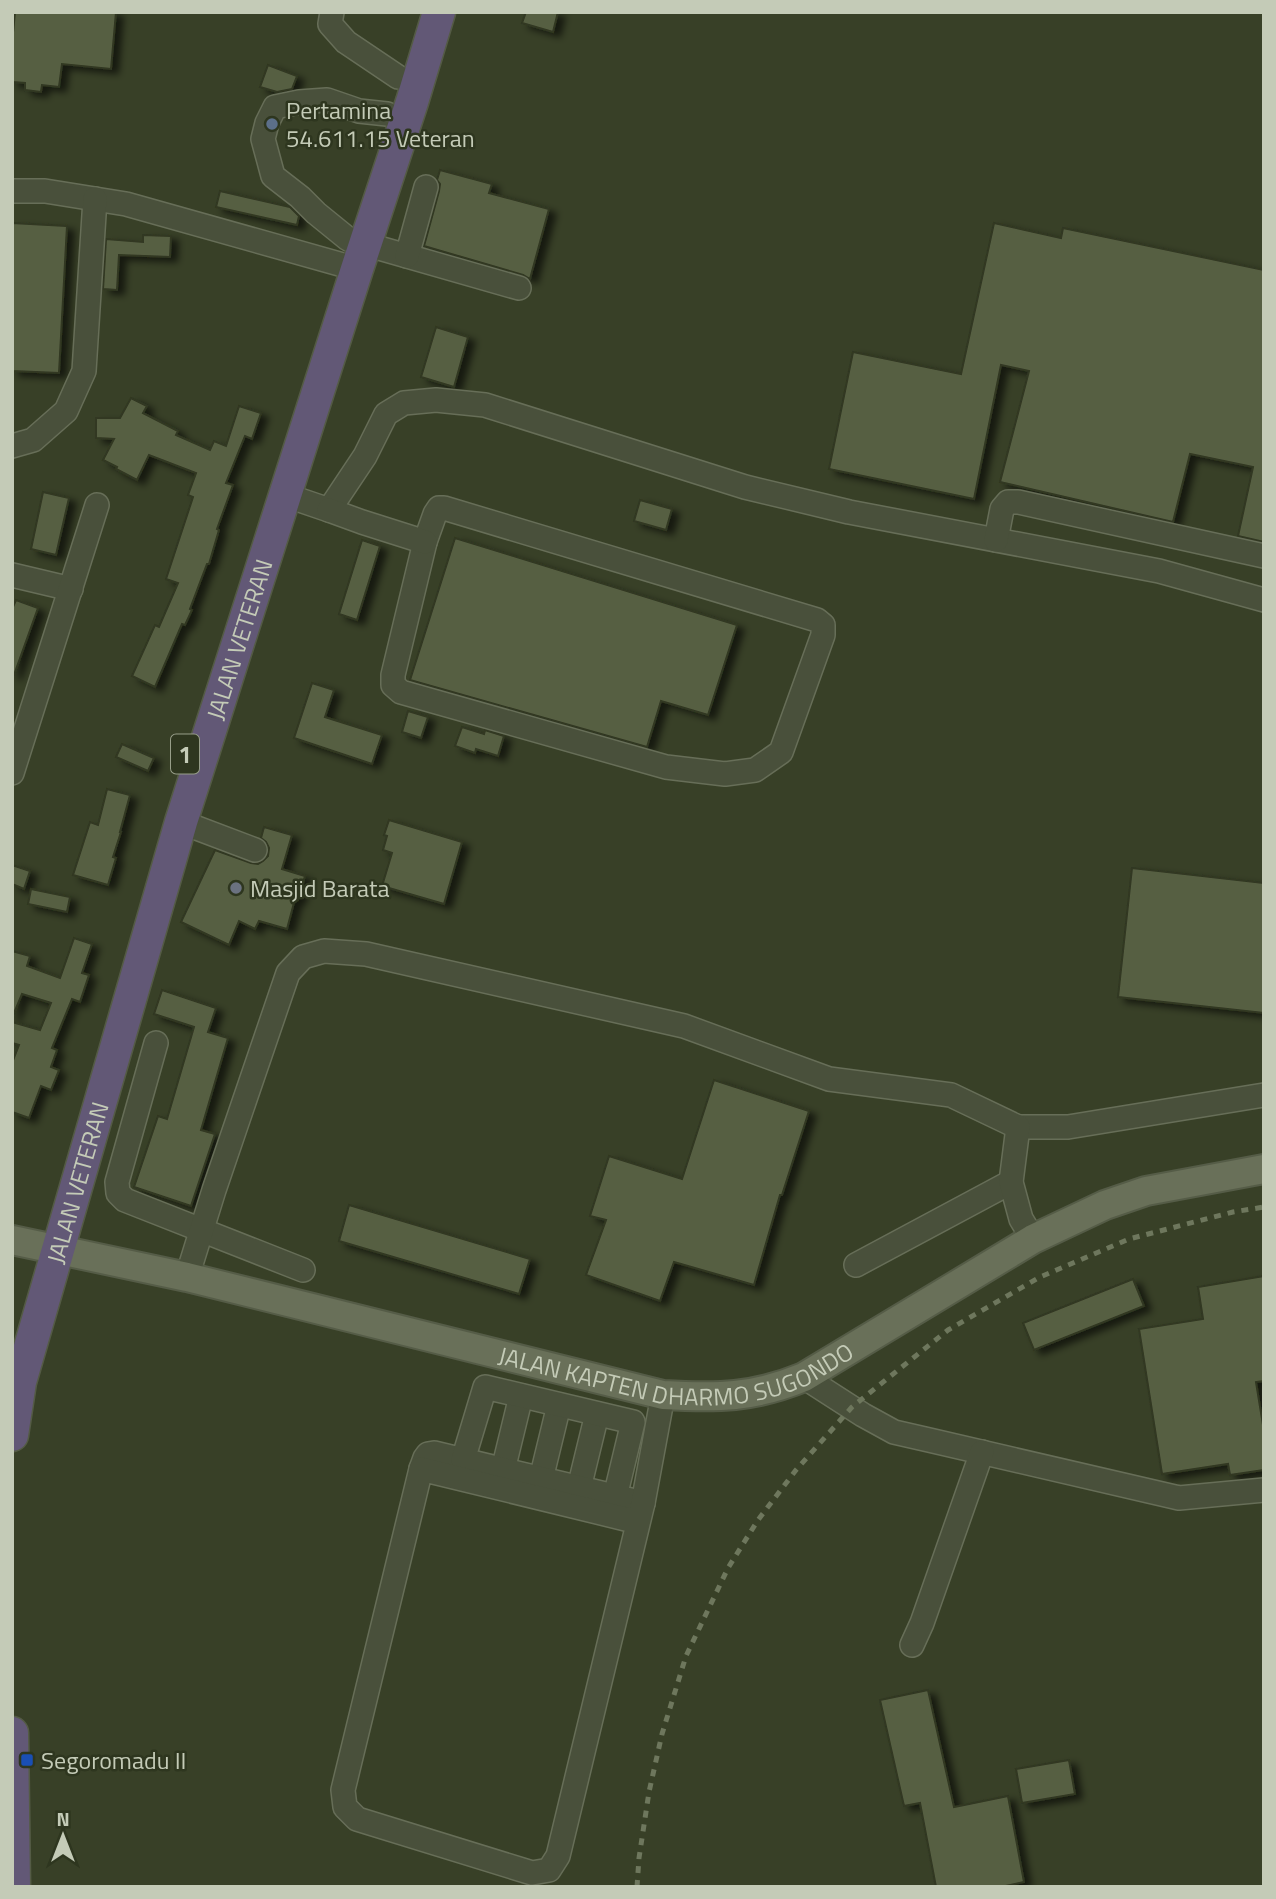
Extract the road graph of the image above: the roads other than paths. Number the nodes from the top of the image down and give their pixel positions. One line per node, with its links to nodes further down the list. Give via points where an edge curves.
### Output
1 (332, 12): 4 (street, via 330,24 346,42)
2 (418, 12): 4 (highway, JALAN VETERAN / 1)
3 (439, 12): 9 (highway, JALAN VETERAN / 1, via 412,102)
4 (398, 77): 5 (highway, JALAN VETERAN / 1)
5 (387, 114): 9 (highway, JALAN VETERAN / 1); 9 (street, via 327,100 275,107 263,139 273,176 300,197)
6 (426, 187): 10 (street)
7 (12, 191): 8 (street)
8 (95, 199): 9 (street); 12 (street, via 84,371 66,411 33,440)
9 (352, 254): 10 (street); 13 (highway, JALAN VETERAN / 1); 32 (highway, JALAN VETERAN / 1, via 252,533)
10 (407, 256): 11 (street)
11 (519, 288)
12 (12, 446)
13 (285, 495): 15 (street); 23 (highway, JALAN VETERAN / 1)
14 (97, 505): 20 (street)
15 (330, 510): 16 (street, via 386,414 404,403 436,400 485,405 745,487); 17 (street)
16 (996, 540): 18 (street, via 1002,509 1008,502 1018,502); 21 (street, via 1159,570)
17 (425, 542): 17 (street, via 393,675 393,685 401,692 666,766 725,774 755,770 780,752 823,635 823,625 817,620 444,508 435,513)
18 (1264, 556)
19 (12, 575): 20 (street)
20 (71, 589): 22 (street)
21 (1264, 600)
22 (12, 773)
23 (181, 822): 24 (street); 32 (highway, JALAN VETERAN / 1)
24 (255, 850)
25 (156, 1043): 30 (street, via 117,1182 118,1193 125,1200)
26 (1264, 1096): 27 (street, via 1068,1127)
27 (1018, 1127): 29 (street); 30 (street, via 951,1095 829,1079 684,1026 366,954 324,951 303,957 288,973)
28 (1264, 1169): 31 (main road, JALAN KAPTEN DHARMO SUGONDO, via 1146,1191)
29 (1011, 1182): 31 (street, via 1021,1219); 33 (street)
30 (203, 1230): 34 (street); 35 (street)
31 (1033, 1239): 37 (main road, JALAN KAPTEN DHARMO SUGONDO)
32 (35, 1245): 35 (main road, JALAN KAPTEN DHARMO SUGONDO); 36 (highway, JALAN VETERAN / 1); 42 (highway, JALAN VETERAN / 1)
33 (856, 1265)
34 (303, 1270)
35 (187, 1277): 38 (main road, JALAN KAPTEN DHARMO SUGONDO)
36 (12, 1330)
37 (804, 1377): 38 (main road, JALAN KAPTEN DHARMO SUGONDO, via 759,1392 716,1398); 43 (street, via 894,1432)
38 (663, 1395): 51 (street)
39 (522, 1396): 40 (street); 44 (street, via 485,1387); 46 (street)
40 (559, 1405): 41 (street); 47 (street)
41 (597, 1414): 48 (street); 50 (street, via 634,1422)
42 (12, 1435)
43 (982, 1452): 49 (street, via 1180,1498); 52 (street)
44 (463, 1461): 45 (street, via 428,1454); 46 (street)
45 (421, 1469): 51 (street); 51 (street, via 343,1790 345,1807 357,1819 532,1873 549,1870 558,1856)
46 (503, 1470): 47 (street)
47 (541, 1479): 48 (street)
48 (579, 1488): 50 (street)
49 (1264, 1490)
50 (615, 1497): 51 (street)
51 (641, 1513)
52 (912, 1646)
53 (12, 1733): 54 (highway)
54 (14, 1879)

